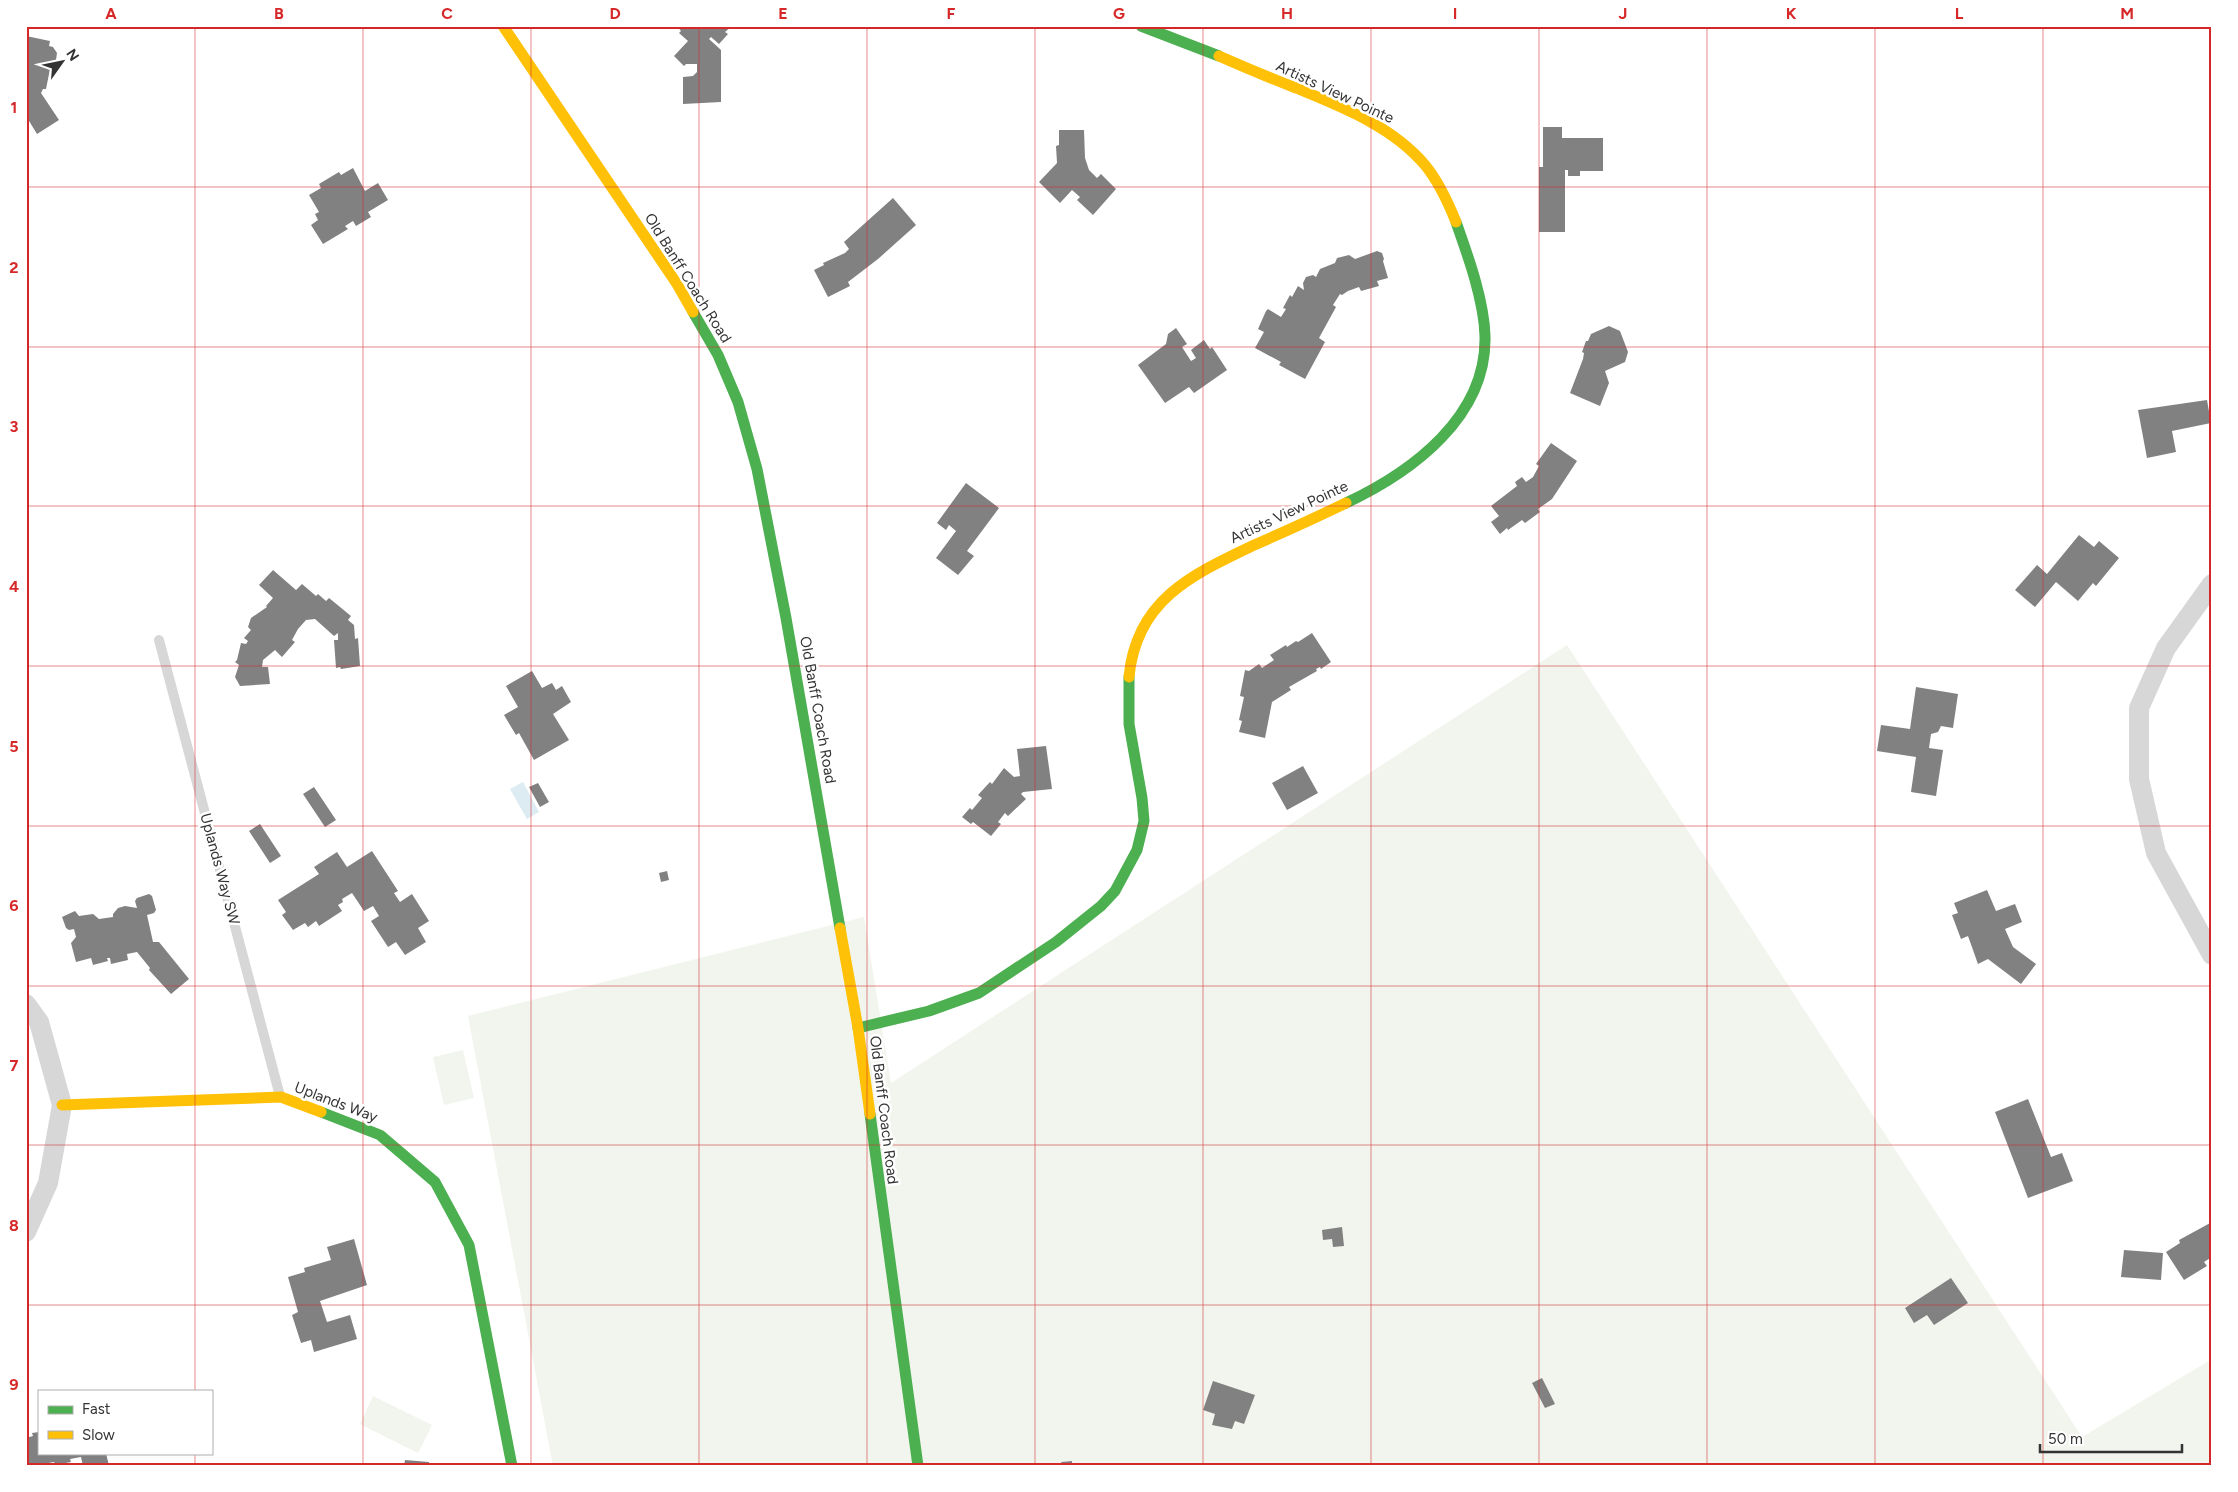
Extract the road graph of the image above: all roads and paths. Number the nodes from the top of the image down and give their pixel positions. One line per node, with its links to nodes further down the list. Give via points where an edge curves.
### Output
1 (503, 26): 7 (street, Old Banff Coach Road, via 676,284 718,355 738,402 757,469 784,609)
2 (1141, 26): 7 (street, Artists View Pointe, via 1328,102 1404,142 1426,165 1444,193 1466,252 1482,310 1486,346 1480,376 1472,402 1460,421 1410,466 1334,510 1258,542 1192,575 1170,592 1148,617 1132,648 1127,695 1144,826 1135,855 1109,898 1036,958 974,995 921,1014)
3 (2212, 584): 5 (street, via 2166,648 2139,708 2139,779 2156,853)
4 (159, 640): 8 (lane, Uplands Way SW)
5 (2212, 955)
6 (26, 1004): 9 (street, via 39,1022)
7 (858, 1028): 12 (street, Old Banff Coach Road)
8 (280, 1097): 9 (street, Uplands Way); 11 (street, Uplands Way, via 380,1135 434,1182 469,1244)
9 (62, 1104): 10 (street, via 48,1183)
10 (26, 1232)
11 (512, 1466)
12 (918, 1466)

